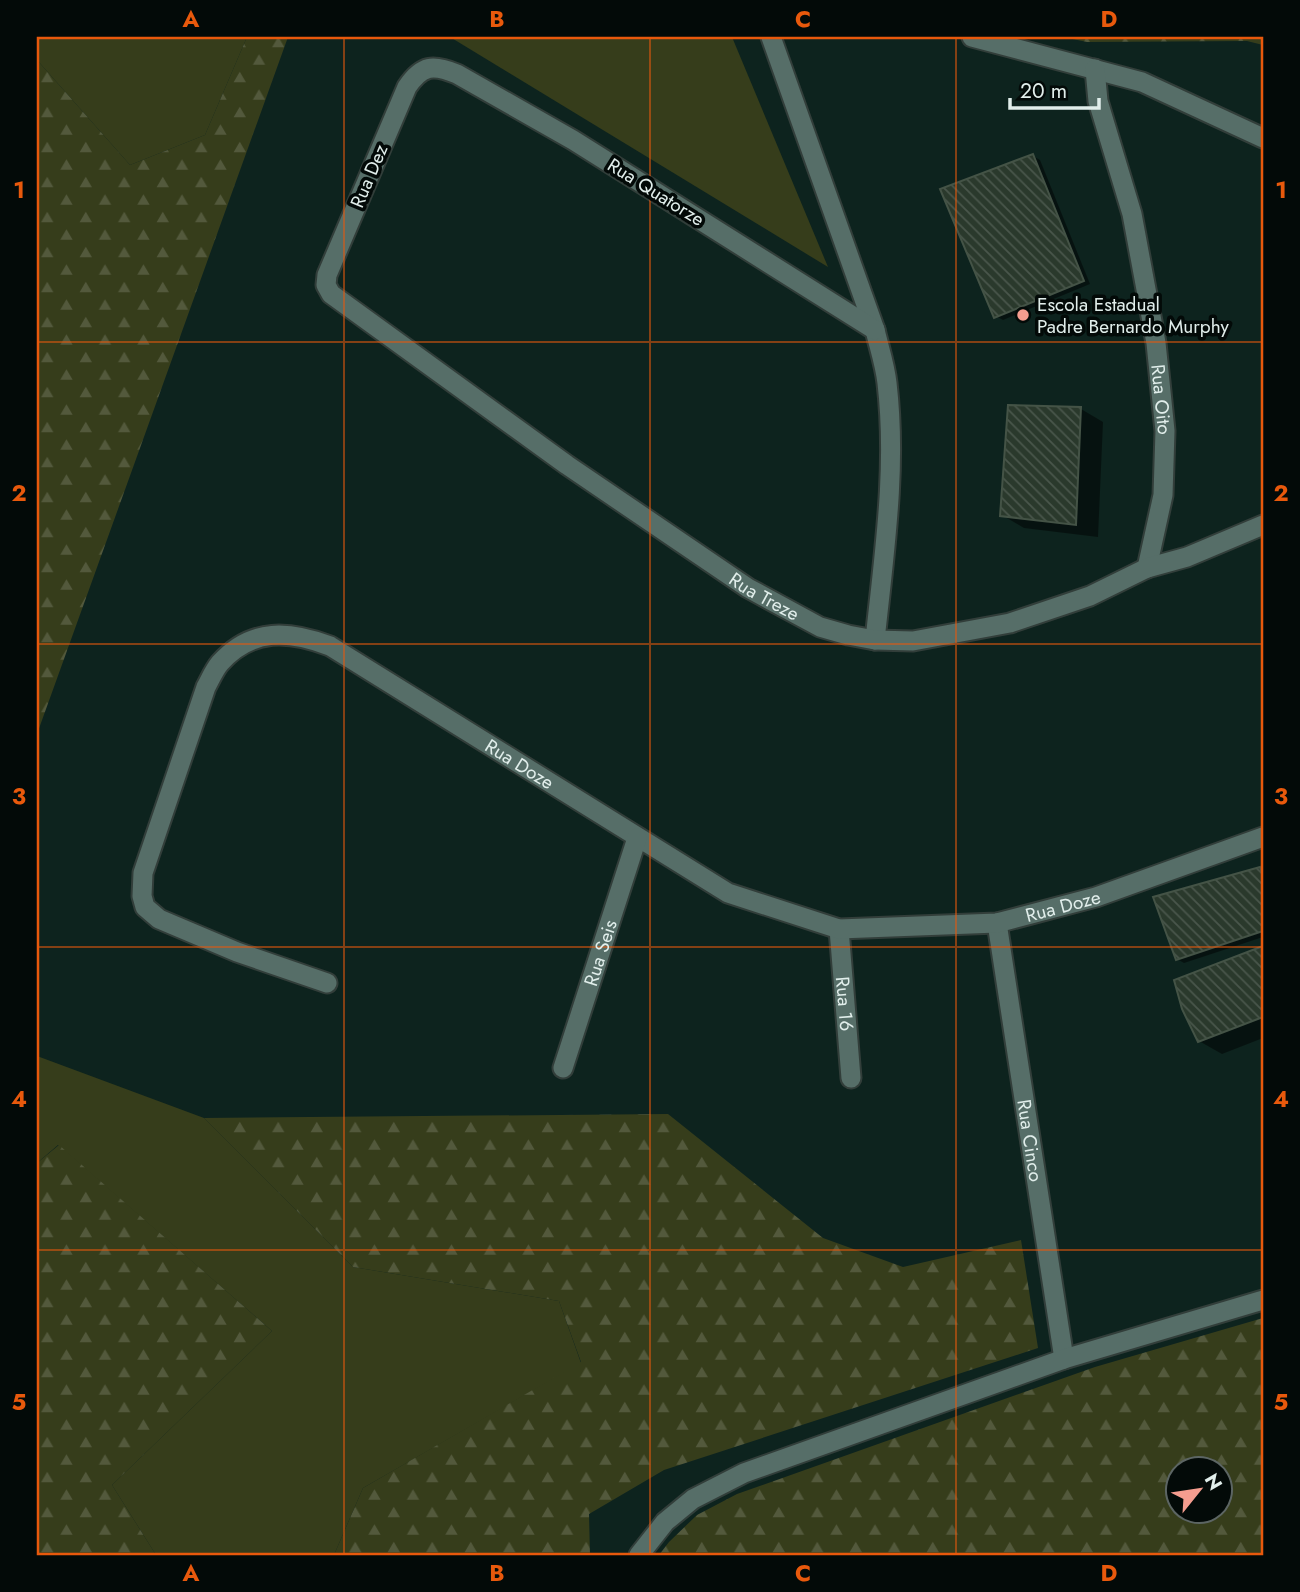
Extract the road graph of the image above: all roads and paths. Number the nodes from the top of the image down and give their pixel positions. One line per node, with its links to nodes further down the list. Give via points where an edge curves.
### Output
1 (771, 37): 7 (street)
2 (972, 37): 4 (street)
3 (430, 67): 6 (street, Rua Dez, via 407,87 327,275); 7 (street, Rua Quatorze, via 457,74 573,140)
4 (1095, 69): 5 (street, via 1142,82); 9 (street, Rua Oito, via 1098,101 1132,214 1156,343 1165,431 1163,495)
5 (1263, 138)
6 (331, 294): 10 (street, Rua Treze, via 567,465 748,588 820,627)
7 (875, 330): 10 (street, via 887,380 891,438 890,495)
8 (1263, 526): 9 (street, Rua Treze)
9 (1147, 568): 10 (street, Rua Treze, via 1090,596 1010,624 936,639)
10 (874, 640)
11 (637, 838): 14 (street, Rua Doze, via 728,893); 15 (street, Rua Doze, via 330,646 291,634 269,634 239,647 219,664 206,687 144,873 142,896 145,907 159,919); 16 (street, Rua Seis)
12 (1263, 838): 13 (street, Rua Doze, via 1096,897)
13 (997, 923): 14 (street, Rua Doze); 19 (street, Rua Cinco)
14 (839, 929): 17 (street, Rua 16)
15 (327, 983)
16 (563, 1068)
17 (851, 1078)
18 (1263, 1300): 19 (street)
19 (1064, 1359): 20 (street, via 744,1473 693,1499 665,1522)
20 (639, 1555)

